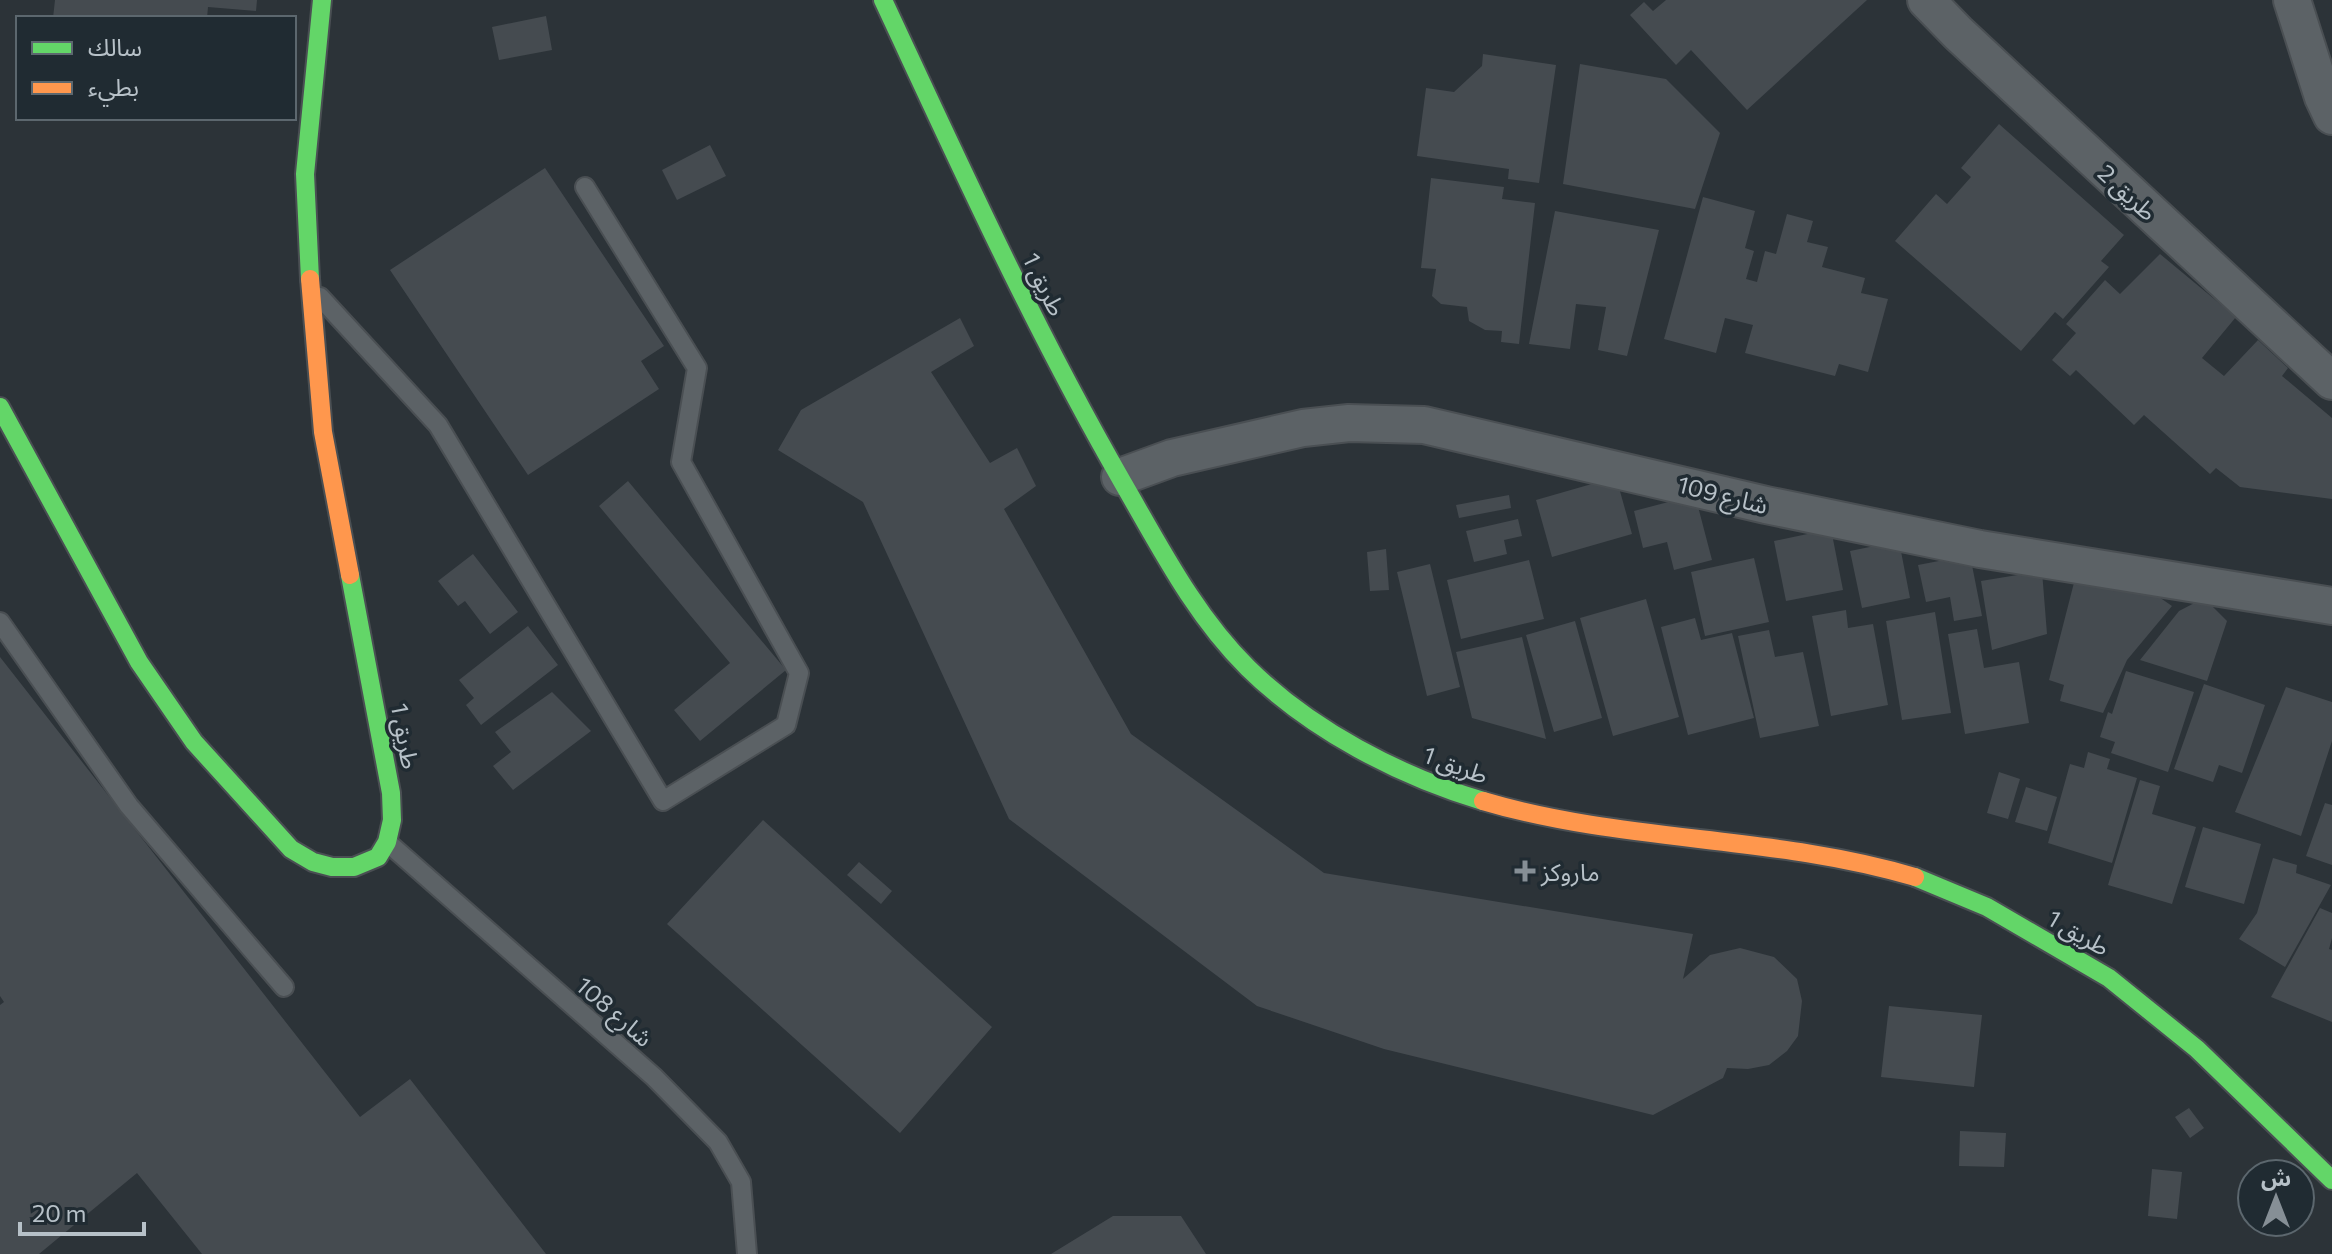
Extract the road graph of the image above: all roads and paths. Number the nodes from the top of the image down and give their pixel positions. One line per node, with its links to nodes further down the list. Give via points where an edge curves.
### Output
1 (322, 0): 9 (street, طريق 1, via 305,174)
2 (883, 0): 12 (street, طريق 1, via 1058,367)
3 (1926, 0): 6 (street, طريق 2)
4 (1941, 0): 6 (street)
5 (2292, 0): 7 (street)
6 (1958, 33): 10 (street, طريق 2)
7 (2332, 116)
8 (585, 187): 9 (lane, via 697,368 681,462 799,673 786,725 663,801 438,425)
9 (310, 286): 15 (street, طريق 1, via 323,432 391,793)
10 (2332, 381)
11 (0, 407): 15 (street, via 139,662 194,742 253,809 291,849 332,867 354,867 378,857)
12 (1120, 477): 13 (street, شارع 109, via 1172,458 1303,428 1424,425 1980,549); 17 (street, طريق 1, via 1174,570 1236,656 1329,731 1438,785 1507,808 1600,827 1870,866 1969,898 2105,975 2177,1031)
13 (2332, 606)
14 (0, 622): 16 (lane, via 129,806)
15 (387, 842): 18 (lane, شارع 108, via 654,1077 718,1142 741,1182)
16 (284, 987)
17 (2332, 1180)
18 (747, 1254)

